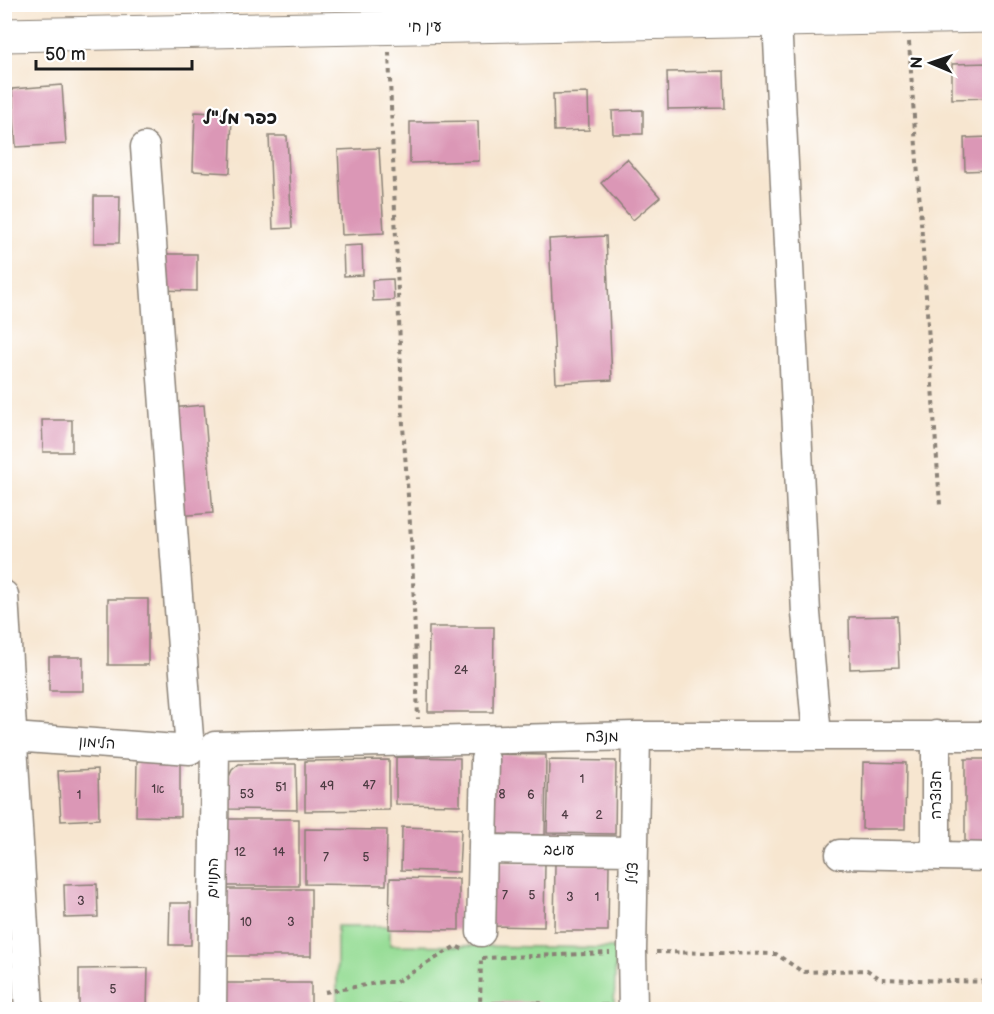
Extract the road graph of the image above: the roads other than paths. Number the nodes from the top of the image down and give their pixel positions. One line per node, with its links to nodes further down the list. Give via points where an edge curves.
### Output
1 (990, 16): 2 (main road, עין חי)
2 (777, 20): 3 (main road, עין חי); 8 (street, via 806,613)
3 (4, 34)
4 (145, 147): 11 (street, התווים, via 177,583)
5 (4, 595): 10 (street)
6 (936, 735): 8 (street, מנצח); 9 (street, מנצח); 16 (street, חצוצרה)
7 (636, 736): 8 (street, מנצח); 11 (street, מנצח); 14 (street, צליל)
8 (817, 736)
9 (990, 736)
10 (9, 737): 11 (street, הלימון); 19 (street)
11 (203, 748): 20 (street, התווים)
12 (485, 760): 13 (street)
13 (484, 849): 14 (street, עוגב); 18 (street)
14 (633, 851): 21 (street, צליל)
15 (840, 854): 16 (street)
16 (936, 856): 17 (street)
17 (990, 857)
18 (475, 948)
19 (29, 1010)
20 (212, 1010)
21 (633, 1010)

